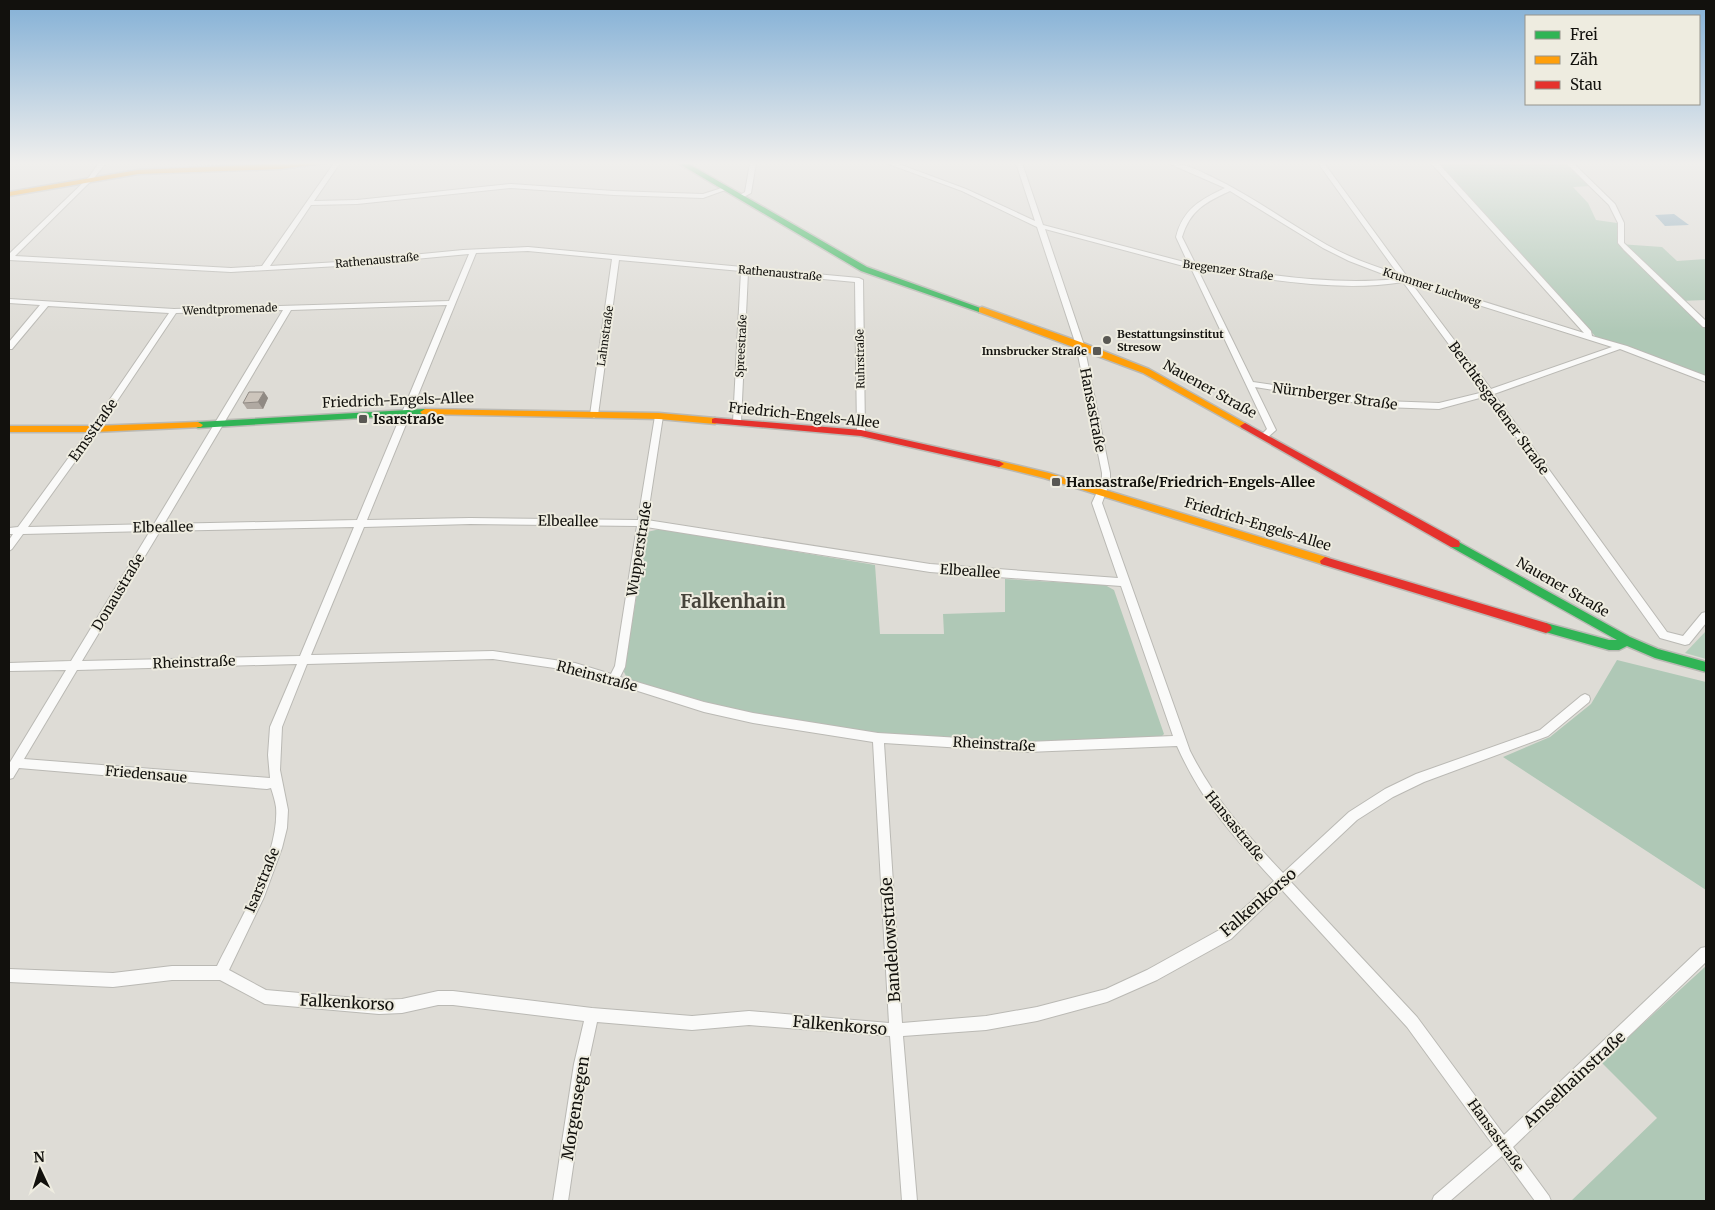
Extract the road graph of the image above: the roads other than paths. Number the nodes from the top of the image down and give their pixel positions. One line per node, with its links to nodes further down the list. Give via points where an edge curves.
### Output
1 (49, 219): 13 (street)
2 (299, 219): 16 (street)
3 (779, 219): 27 (street, Nauener Straße, via 864,269)
4 (1026, 219): 11 (street, Bregenzer Straße)
5 (1038, 219): 11 (street)
6 (1185, 219): 15 (street, via 1179,237)
7 (1281, 219): 18 (street, Krummer Luchweg, via 1325,247)
8 (1361, 219): 18 (street, Berchtesgadener Straße)
9 (1485, 219): 26 (street)
10 (1619, 219): 25 (street, via 1621,243)
11 (1040, 226): 15 (street, Bregenzer Straße); 27 (street)
12 (473, 252): 14 (street, Rathenaustraße, via 528,249); 16 (street, Rathenaustraße); 22 (street, Isarstraße)
13 (9, 258): 16 (street, Rathenaustraße)
14 (616, 258): 17 (street, Rathenaustraße); 34 (street, Lahnstraße)
15 (1194, 267): 18 (street, Bregenzer Straße, via 1317,282 1375,283); 31 (street)
16 (264, 269)
17 (745, 269): 19 (street, Rathenaustraße, via 859,280); 36 (street, Spreestraße)
18 (1404, 279): 26 (street, Krummer Luchweg); 32 (street, Berchtesgadener Straße)
19 (860, 284): 40 (street, Ruhrstraße)
20 (9, 301): 21 (street, Wendtpromenade)
21 (46, 303): 24 (street, Wendtpromenade); 29 (street)
22 (451, 304): 23 (street, Wendtpromenade); 33 (street, Isarstraße)
23 (289, 307): 24 (street, Wendtpromenade); 37 (street, Donaustraße)
24 (174, 312): 39 (street, Emsstraße)
25 (1706, 325)
26 (1589, 337): 28 (street, Krummer Luchweg)
27 (1080, 345): 41 (street, Nauener Straße, via 1146,372); 42 (street, Hansastraße, via 1106,473)
28 (1619, 346): 30 (street, Krummer Luchweg); 32 (street, Nürnberger Straße)
29 (9, 347)
30 (1706, 379)
31 (1251, 384): 32 (street, Nürnberger Straße, via 1383,404 1438,406); 41 (street, via 1272,430)
32 (1489, 393): 50 (street, Berchtesgadener Straße, via 1664,635 1685,641)
33 (406, 413): 34 (street, Friedrich-Engels-Allee); 37 (street, Friedrich-Engels-Allee); 43 (street, Isarstraße)
34 (594, 415): 35 (street, Friedrich-Engels-Allee)
35 (659, 416): 36 (street, Friedrich-Engels-Allee); 44 (street, Wupperstraße)
36 (737, 422): 40 (street, Friedrich-Engels-Allee)
37 (218, 424): 39 (street, Friedrich-Engels-Allee); 45 (street, Donaustraße)
38 (9, 429): 39 (street, Friedrich-Engels-Allee)
39 (94, 429): 46 (street, Emsstraße)
40 (861, 434): 42 (street, Friedrich-Engels-Allee, via 1045,475)
41 (1264, 436): 51 (street, Nauener Straße)
42 (1102, 492): 49 (street, Hansastraße, via 1097,503); 51 (street, Friedrich-Engels-Allee, via 1535,625 1609,645 1619,645)
43 (361, 522): 44 (street, Elbeallee); 45 (street, Elbeallee); 52 (street, Isarstraße)
44 (643, 523): 49 (street, Elbeallee, via 930,568); 56 (street, Wupperstraße, via 620,667)
45 (157, 527): 46 (street, Elbeallee); 53 (street, Donaustraße)
46 (21, 530): 47 (street, Elbeallee); 48 (street, Emsstraße)
47 (9, 531)
48 (9, 547)
49 (1124, 582): 59 (street, Hansastraße)
50 (1706, 616)
51 (1626, 640): 55 (street, Nauener Straße)
52 (303, 659): 53 (street, Rheinstraße); 56 (street, Rheinstraße, via 493,655 575,667); 62 (street, Isarstraße, via 276,726)
53 (74, 666): 54 (street, Rheinstraße); 60 (street, Donaustraße)
54 (9, 667)
55 (1706, 667)
56 (613, 679): 58 (street, Rheinstraße, via 752,718)
57 (1585, 699): 63 (street, Falkenkorso, via 1544,733 1420,778 1389,793 1353,816)
58 (878, 738): 59 (street, Rheinstraße, via 1027,747); 68 (street, Bandelowstraße)
59 (1180, 741): 63 (street, Hansastraße, via 1192,769 1220,812)
60 (16, 763): 61 (street, Donaustraße); 62 (street, Friedensaue, via 267,784)
61 (9, 774)
62 (276, 782): 65 (street, Isarstraße, via 282,810 273,859)
63 (1283, 882): 68 (street, Falkenkorso, via 1226,934 1152,975 1107,994 1037,1014 986,1023); 69 (street, Hansastraße, via 1412,1022)
64 (1706, 953): 69 (street, Amselhainstraße)
65 (220, 973): 66 (street, Falkenkorso, via 172,973 113,980); 67 (street, Falkenkorso, via 264,997 379,1007 453,998)
66 (9, 976)
67 (592, 1015): 68 (street, Falkenkorso, via 692,1023 749,1018); 70 (street, Morgensegen, via 581,1064)
68 (896, 1030): 71 (street, Bandelowstraße)
69 (1503, 1146): 72 (street, Amselhainstraße); 73 (street, Hansastraße)
70 (560, 1201)
71 (910, 1201)
72 (1439, 1201)
73 (1544, 1201)

